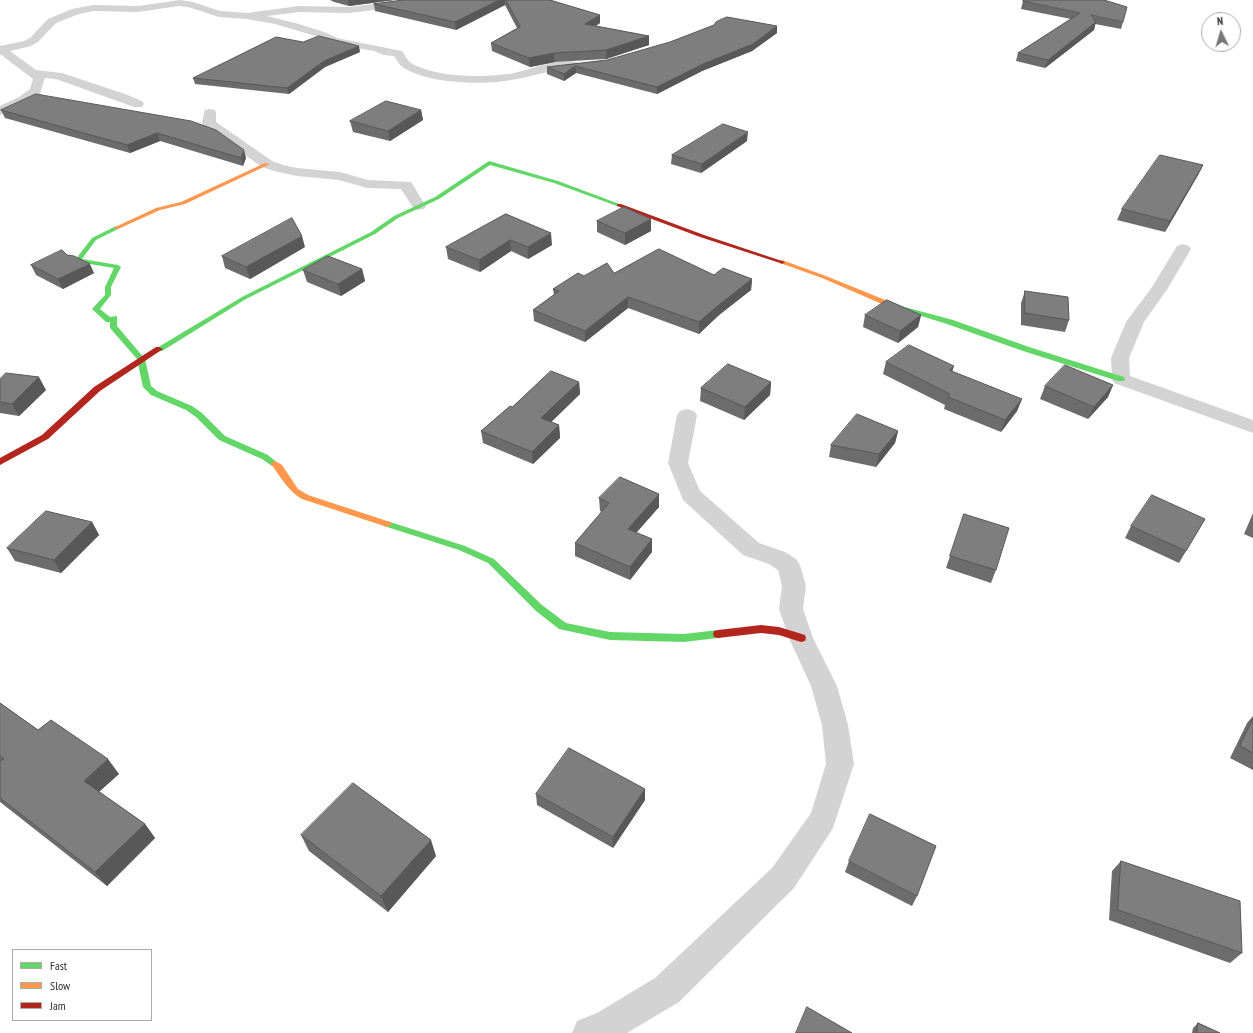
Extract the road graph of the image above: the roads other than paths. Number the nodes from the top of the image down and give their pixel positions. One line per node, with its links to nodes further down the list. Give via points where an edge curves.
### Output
1 (415, 0): 2 (street, via 349,10 300,9)
2 (275, 17): 3 (street, via 219,14 179,3 138,9 93,8 76,11 52,21 27,44); 4 (street, via 334,41 398,53 406,64 441,76 504,78 555,67)
3 (0, 50): 5 (street)
4 (585, 64)
5 (33, 73): 6 (street, via 58,76); 7 (street, via 39,78 36,90 23,100)
6 (138, 104)
7 (0, 110)
8 (210, 113): 9 (street, via 209,123)
9 (267, 164): 10 (street, via 297,172 340,176 367,184 406,185); 12 (street, via 183,203 135,218 94,239 78,260 118,267 108,287 108,295 96,309 108,320 114,318 113,326)
10 (419, 206): 12 (street, via 396,217 373,233 244,298); 13 (street, via 456,186 489,163 556,182 702,236 824,277 884,302)
11 (1183, 249): 13 (street, via 1160,288 1135,322 1120,358)
12 (141, 359): 16 (street, via 97,389 45,437); 17 (street, via 147,388 189,408 222,438 265,457 280,467 296,491 305,498 462,548 491,561 538,608 563,626 610,636 684,638 761,629)
13 (1121, 379): 15 (street)
14 (687, 415): 17 (street, via 678,463 691,495 752,549 788,565 794,586 791,609)
15 (1253, 427)
16 (0, 462)
17 (801, 638): 18 (street, via 824,686 835,725 840,764 823,819 783,878 667,990 606,1026)
18 (589, 1033)

